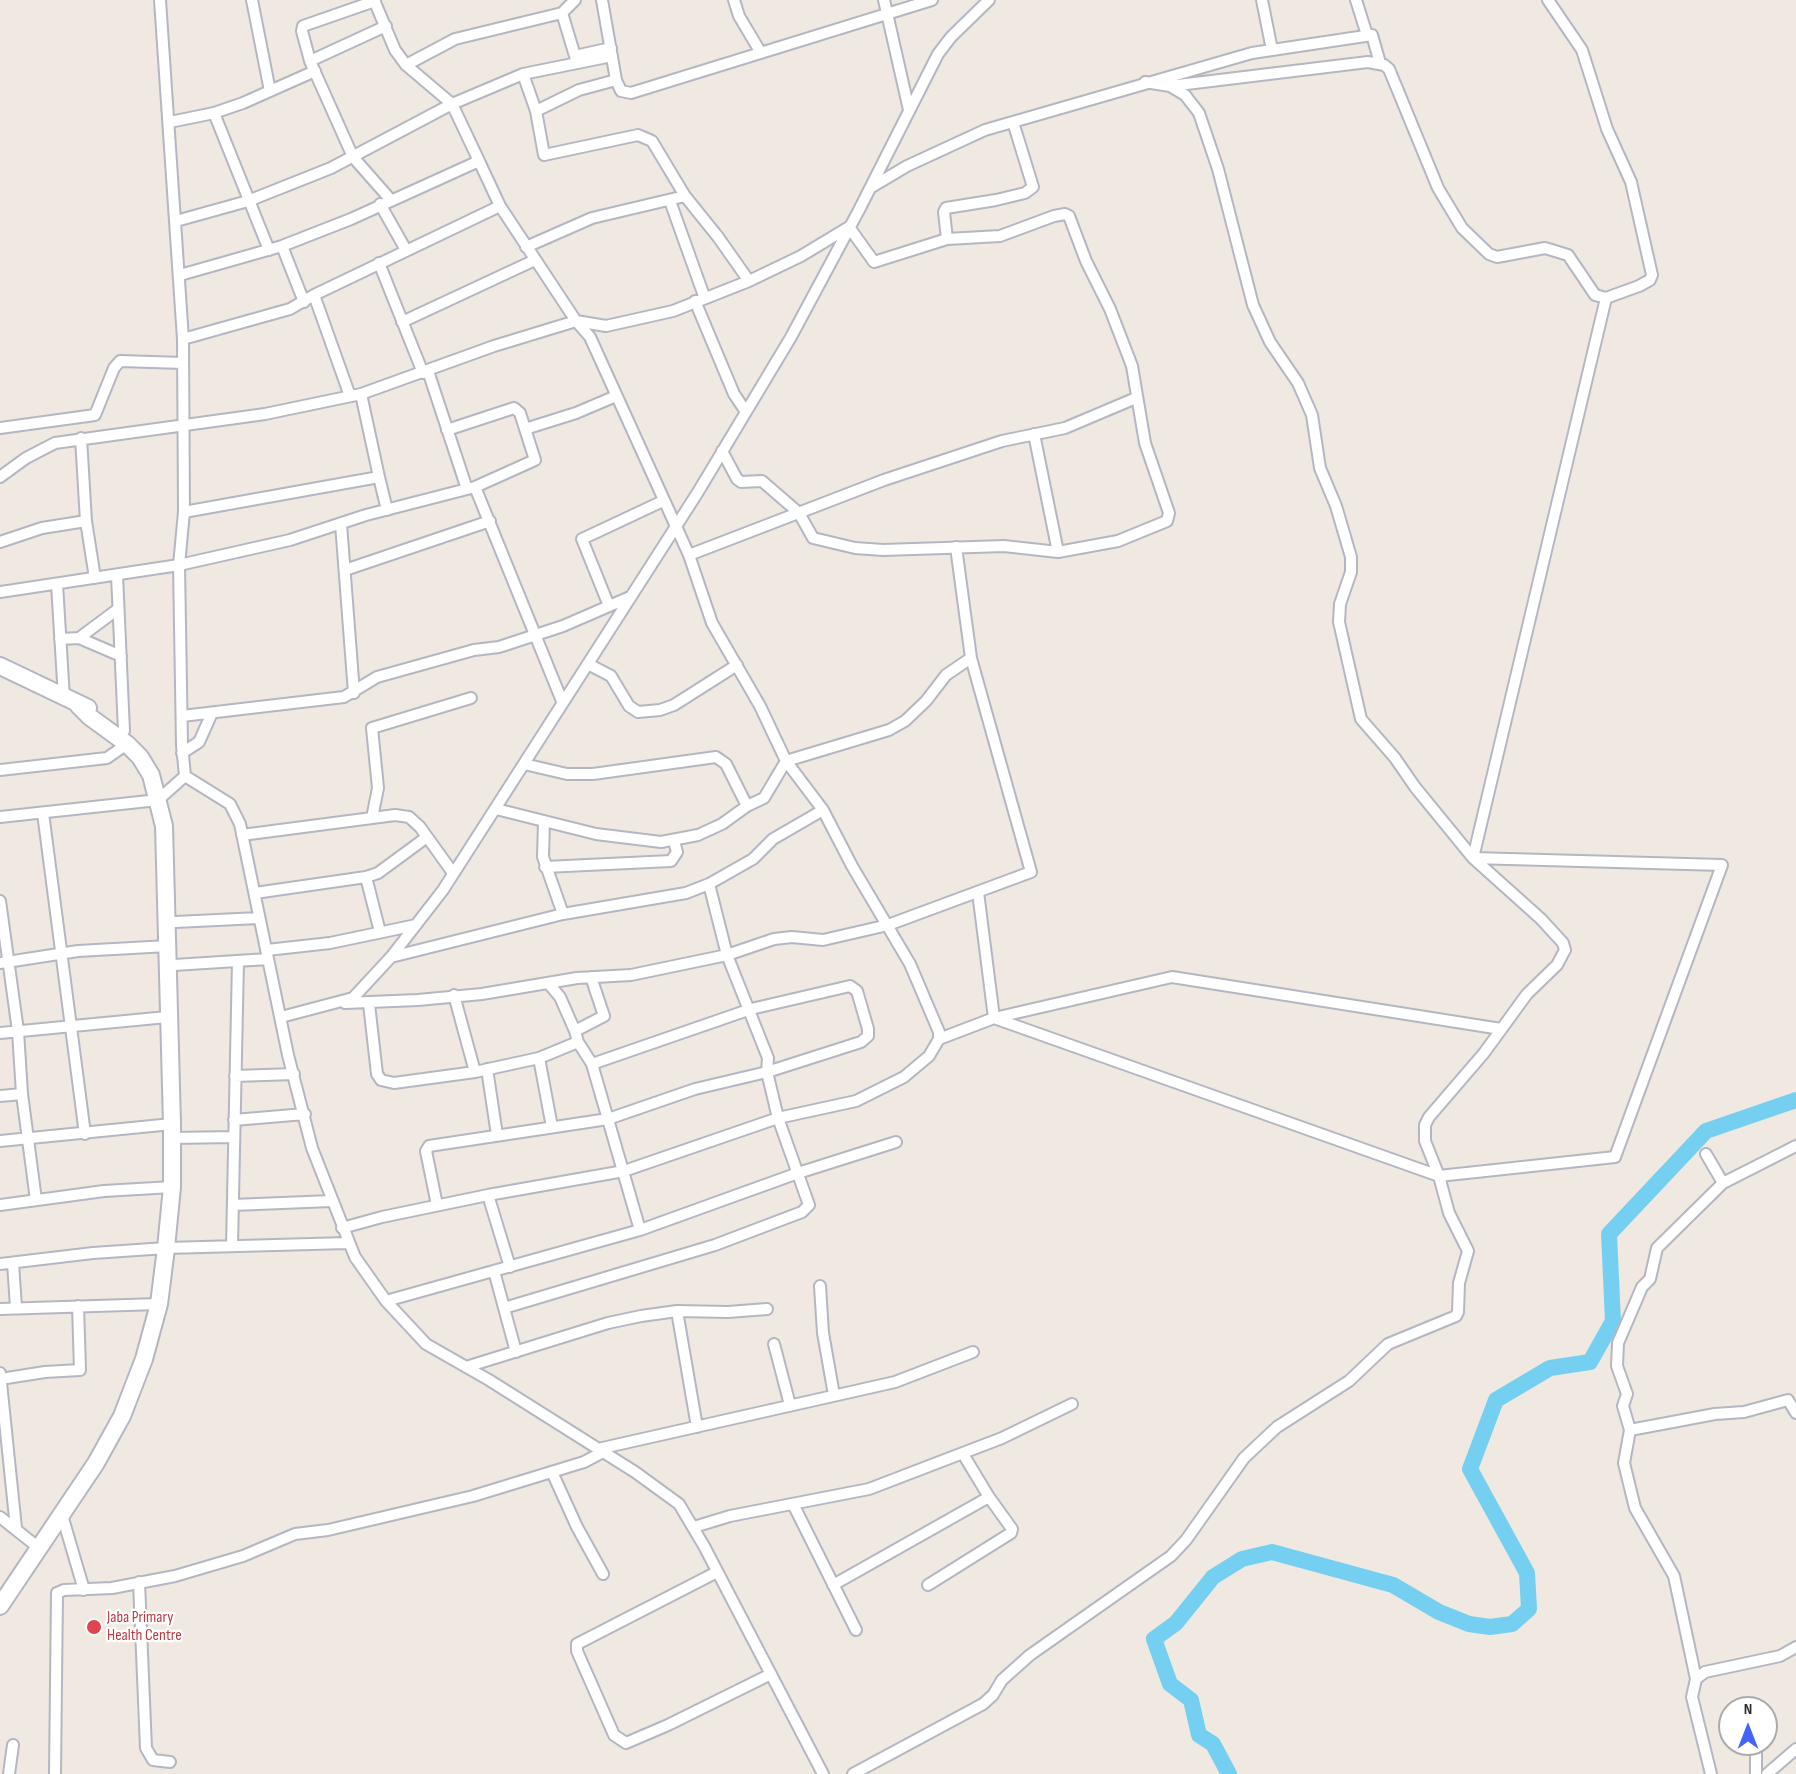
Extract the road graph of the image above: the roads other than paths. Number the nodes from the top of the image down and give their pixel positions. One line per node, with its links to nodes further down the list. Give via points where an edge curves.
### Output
1 (160, 0): 32 (street)
2 (252, 0): 27 (street)
3 (575, 0): 13 (street)
4 (602, 0): 18 (street)
5 (734, 0): 19 (street)
6 (884, 0): 14 (street)
7 (932, 0): 14 (street)
8 (989, 0): 29 (street, via 938,54)
9 (1263, 0): 17 (street)
10 (1356, 0): 16 (street)
11 (1548, 0): 54 (street, via 1582,50 1607,129 1631,182 1652,275 1639,286)
12 (375, 1): 15 (street); 22 (street, via 303,26)
13 (562, 13): 18 (street, via 575,56); 21 (street, via 455,39)
14 (887, 15): 19 (street); 29 (street)
15 (386, 26): 21 (street); 22 (street)
16 (1367, 35): 17 (street); 20 (street, via 1375,37)
17 (1272, 50): 25 (street)
18 (612, 52): 23 (street); 24 (street)
19 (761, 53): 24 (street, via 631,93 621,91)
20 (1380, 63): 26 (street); 54 (street, via 1389,69 1438,188 1462,228 1497,257 1545,248 1568,255 1595,295)
21 (406, 65): 28 (street)
22 (312, 66): 27 (street); 34 (street)
23 (523, 74): 28 (street); 30 (street)
24 (616, 81): 30 (street, via 579,90)
25 (1145, 82): 26 (street); 33 (street)
26 (1170, 86): 128 (street, via 1185,95 1199,113 1218,169 1253,305 1312,415 1320,468 1351,557 1339,622 1361,719)
27 (270, 91): 31 (street)
28 (452, 104): 34 (street); 35 (street)
29 (909, 110): 36 (street)
30 (536, 111): 37 (street, via 544,155 638,135 648,138)
31 (214, 113): 32 (street); 38 (street)
32 (170, 122): 42 (street)
33 (1013, 123): 36 (street, via 985,129); 44 (street, via 1032,187 1025,193 946,208)
34 (353, 157): 38 (street); 40 (street)
35 (479, 161): 40 (street); 41 (street)
36 (870, 188): 43 (street)
37 (685, 196): 39 (street); 52 (street)
38 (248, 201): 42 (street); 47 (street)
39 (670, 201): 46 (street, via 592,218); 55 (street)
40 (385, 202): 45 (street); 48 (street)
41 (500, 206): 46 (street); 48 (street)
42 (177, 221): 51 (street)
43 (849, 227): 44 (street, via 874,262); 52 (street); 65 (street)
44 (947, 239): 64 (street, via 1000,236 1054,216 1070,216 1132,366)
45 (282, 246): 47 (street); 56 (street)
46 (526, 247): 49 (street)
47 (269, 250): 51 (street)
48 (406, 250): 50 (street)
49 (535, 260): 57 (street); 58 (street)
50 (379, 263): 53 (street); 58 (street)
51 (180, 275): 59 (street)
52 (749, 281): 55 (street)
53 (314, 295): 56 (street); 62 (street)
54 (1606, 298): 128 (street)
55 (700, 299): 57 (street, via 674,311 629,322 606,326); 65 (street, via 734,394)
56 (304, 302): 59 (street)
57 (576, 321): 61 (street); 63 (street, via 590,337)
58 (402, 322): 61 (street)
59 (183, 339): 60 (street)
60 (183, 363): 66 (street); 67 (street, via 120,361 95,415)
61 (425, 372): 62 (street); 69 (street)
62 (356, 395): 66 (street); 74 (street)
63 (616, 396): 68 (street); 76 (street)
64 (1136, 398): 70 (street, via 1065,428); 86 (street, via 1168,517 1118,541)
65 (746, 412): 72 (street)
66 (182, 426): 71 (street); 78 (street)
67 (0, 428)
68 (525, 429): 69 (street, via 514,408); 75 (street, via 535,460)
69 (447, 430): 75 (street)
70 (1034, 434): 79 (street, via 884,480); 86 (street)
71 (81, 438): 73 (street, via 55,443); 81 (street)
72 (723, 451): 79 (street, via 737,480 762,481); 83 (street)
73 (0, 477)
74 (379, 477): 77 (street); 78 (street)
75 (471, 488): 77 (street); 80 (street)
76 (663, 501): 83 (street); 95 (street, via 582,539)
77 (387, 510): 82 (street)
78 (184, 512): 88 (street)
79 (799, 513): 85 (street, via 813,537 837,545 883,550); 87 (street)
80 (490, 521): 89 (street); 97 (street)
81 (86, 522): 84 (street, via 42,528); 91 (street)
82 (341, 524): 88 (street); 89 (street)
83 (675, 528): 87 (street); 94 (street)
84 (0, 542)
85 (956, 548): 86 (street, via 1004,546); 101 (street)
86 (1058, 552)
87 (688, 555): 103 (street, via 712,623)
88 (179, 565): 90 (street); 110 (street)
89 (345, 570): 105 (street)
90 (117, 575): 91 (street); 96 (street)
91 (95, 578): 92 (street)
92 (57, 584): 93 (street); 99 (street)
93 (0, 592)
94 (631, 597): 95 (street); 102 (street)
95 (609, 606): 97 (street)
96 (118, 609): 98 (street); 100 (street)
97 (535, 635): 105 (street, via 377,677); 108 (street)
98 (79, 638): 99 (street); 100 (street)
99 (60, 639): 107 (street)
100 (121, 656): 111 (street)
101 (971, 658): 113 (street, via 946,675 926,701 897,725); 133 (street, via 1031,872)
102 (588, 664): 103 (street, via 611,676 628,706 638,712 674,705); 108 (street)
103 (737, 665): 113 (street)
104 (0, 666): 107 (main road)
105 (354, 693): 109 (street)
106 (471, 698): 123 (street, via 372,728 378,788)
107 (71, 701): 111 (main road)
108 (562, 701): 114 (street)
109 (212, 713): 110 (street); 112 (street, via 199,742)
110 (182, 716): 112 (street)
111 (126, 737): 115 (street, via 107,758); 117 (main road)
112 (183, 753): 116 (street)
113 (786, 761): 118 (street, via 764,798); 120 (street)
114 (524, 764): 118 (street, via 585,775 716,757 726,764); 119 (street)
115 (0, 770)
116 (186, 776): 117 (street); 125 (street, via 230,804)
117 (162, 795): 121 (street); 138 (main road, via 175,854); 142 (main road)
118 (747, 806): 127 (street, via 722,824)
119 (496, 809): 124 (street); 130 (street)
120 (823, 810): 132 (street, via 772,839 753,859); 140 (street)
121 (43, 813): 122 (street); 143 (street)
122 (0, 817)
123 (372, 818): 125 (street); 126 (street, via 409,817)
124 (544, 821): 127 (street, via 626,840); 129 (street)
125 (242, 834): 134 (street)
126 (427, 837): 130 (street); 131 (street, via 378,873)
127 (674, 841): 129 (street, via 677,852 671,861)
128 (1473, 858): 160 (street, via 1541,919 1565,950 1557,965 1527,994); 191 (street, via 1722,865 1615,1156)
129 (545, 867): 136 (street)
130 (453, 873): 139 (street)
131 (366, 877): 134 (street); 141 (street)
132 (709, 884): 136 (street, via 686,893); 145 (street)
133 (978, 892): 140 (street); 158 (street)
134 (255, 893): 137 (street)
135 (0, 901): 148 (street)
136 (563, 914): 146 (street)
137 (260, 918): 138 (street); 144 (street)
138 (175, 922): 149 (main road)
139 (416, 925): 141 (street); 146 (street)
140 (888, 925): 145 (street, via 823,940 774,939); 164 (street, via 910,964)
141 (380, 932): 144 (street)
142 (168, 946): 143 (street); 156 (main road)
143 (61, 953): 148 (street); 159 (street)
144 (268, 955): 147 (street); 157 (street)
145 (727, 955): 150 (street, via 631,975); 155 (street)
146 (391, 957): 153 (street, via 367,985)
147 (238, 961): 149 (street); 172 (street)
148 (4, 963): 161 (street)
149 (174, 965): 167 (main road, via 175,1050)
150 (591, 977): 151 (street); 163 (street, via 604,1016)
151 (549, 984): 152 (street); 163 (street, via 560,997)
152 (454, 995): 154 (street); 169 (street)
153 (342, 1003): 154 (street); 157 (street)
154 (369, 1004): 169 (street, via 377,1074 381,1080 394,1083)
155 (751, 1009): 166 (street); 170 (street, via 768,1058); 170 (street, via 854,987 868,1029 861,1042)
156 (167, 1017): 159 (street); 167 (main road)
157 (281, 1017): 171 (street)
158 (994, 1018): 160 (street, via 1172,977); 164 (street); 191 (street)
159 (70, 1025): 161 (street); 181 (street)
160 (1501, 1029): 191 (street, via 1425,1125 1425,1141)
161 (18, 1031): 162 (street); 173 (street)
162 (0, 1033)
163 (576, 1036): 165 (street); 166 (street)
164 (939, 1039): 176 (street, via 928,1056 894,1082 856,1101)
165 (539, 1058): 168 (street); 179 (street)
166 (592, 1064): 177 (street)
167 (171, 1066): 180 (main road)
168 (488, 1069): 169 (street); 182 (street)
169 (475, 1072)
170 (766, 1072): 176 (street); 177 (street, via 694,1089)
171 (294, 1074): 172 (street); 175 (street)
172 (235, 1076): 178 (street)
173 (22, 1094): 174 (street); 184 (street)
174 (0, 1096)
175 (304, 1114): 178 (street); 196 (street)
176 (778, 1118): 189 (street); 190 (street)
177 (608, 1119): 179 (street); 189 (street)
178 (234, 1120): 183 (street)
179 (552, 1127): 182 (street)
180 (172, 1131): 181 (street); 183 (street); 193 (main road)
181 (84, 1134): 184 (street)
182 (497, 1136): 199 (street, via 426,1148)
183 (234, 1137): 198 (street)
184 (29, 1140): 185 (street); 195 (street)
185 (0, 1141)
186 (896, 1142): 190 (street)
187 (1796, 1146): 192 (street)
188 (1706, 1154): 192 (street)
189 (624, 1171): 194 (street); 201 (street)
190 (798, 1173): 201 (street); 214 (street, via 810,1205 802,1212 715,1245)
191 (1439, 1176): 259 (street, via 1449,1213 1468,1251 1459,1283 1456,1316 1388,1344 1350,1381 1277,1427 1244,1458 1171,1556 1030,1655 983,1704)
192 (1723, 1183): 229 (street, via 1657,1248 1650,1279 1642,1287 1618,1343 1617,1366 1627,1394 1623,1406)
193 (171, 1187): 195 (street); 204 (main road)
194 (488, 1195): 199 (street); 207 (street)
195 (36, 1200): 197 (street)
196 (331, 1201): 198 (street); 200 (street)
197 (0, 1205)
198 (233, 1205): 203 (street)
199 (437, 1205): 200 (street)
200 (342, 1228): 202 (street)
201 (640, 1230): 207 (street)
202 (348, 1243): 203 (street); 210 (street)
203 (232, 1246): 204 (street)
204 (166, 1248): 205 (street); 211 (main road)
205 (12, 1263): 206 (street); 213 (street)
206 (0, 1264)
207 (510, 1267): 208 (street)
208 (494, 1271): 210 (street); 214 (street)
209 (820, 1286): 224 (street, via 823,1333)
210 (386, 1301): 221 (street, via 426,1344)
211 (159, 1304): 212 (street); 235 (main road, via 144,1359 122,1416)
212 (78, 1306): 213 (street); 223 (street, via 80,1371)
213 (16, 1307): 215 (street)
214 (504, 1308): 219 (street)
215 (0, 1309)
216 (766, 1309): 217 (street)
217 (677, 1311): 219 (street, via 608,1323); 228 (street)
218 (774, 1344): 226 (street)
219 (516, 1352): 221 (street)
220 (973, 1352): 224 (street, via 896,1382)
221 (466, 1367): 230 (street)
222 (0, 1373): 223 (street)
223 (0, 1379): 238 (street)
224 (834, 1395): 226 (street)
225 (1072, 1404): 231 (street)
226 (790, 1406): 228 (street)
227 (1796, 1413): 229 (street, via 1788,1400 1744,1412)
228 (697, 1427): 230 (street)
229 (1630, 1430): 251 (street, via 1624,1463 1635,1508 1674,1576)
230 (601, 1451): 232 (street, via 584,1462); 237 (street, via 679,1504)
231 (963, 1454): 233 (street); 234 (street, via 869,1490)
232 (552, 1472): 241 (street); 242 (street, via 462,1498 295,1534 243,1556)
233 (989, 1497): 244 (street, via 1011,1533); 245 (street)
234 (793, 1504): 237 (street); 245 (street)
235 (62, 1515): 239 (main road); 246 (street)
236 (0, 1517): 238 (street)
237 (694, 1527): 240 (street)
238 (16, 1528): 239 (street)
239 (39, 1548): 243 (main road)
240 (717, 1572): 250 (street); 250 (street, via 577,1644 614,1736 626,1743)
241 (603, 1574)
242 (139, 1582): 246 (street); 255 (street, via 146,1748 153,1760)
243 (8, 1583): 247 (main road)
244 (928, 1585)
245 (833, 1586): 248 (street)
246 (84, 1590): 257 (street, via 64,1590 57,1593 55,1602)
247 (0, 1606)
248 (856, 1630)
249 (1796, 1647): 251 (street, via 1780,1656 1705,1672)
250 (771, 1674): 258 (street)
251 (1696, 1679): 260 (street, via 1692,1697)
252 (13, 1745): 256 (street)
253 (1796, 1749): 262 (street)
254 (1756, 1756): 261 (street)
255 (170, 1762)
256 (9, 1774)
257 (55, 1774)
258 (823, 1774)
259 (853, 1774)
260 (1711, 1774)
261 (1756, 1774)
262 (1767, 1774)

